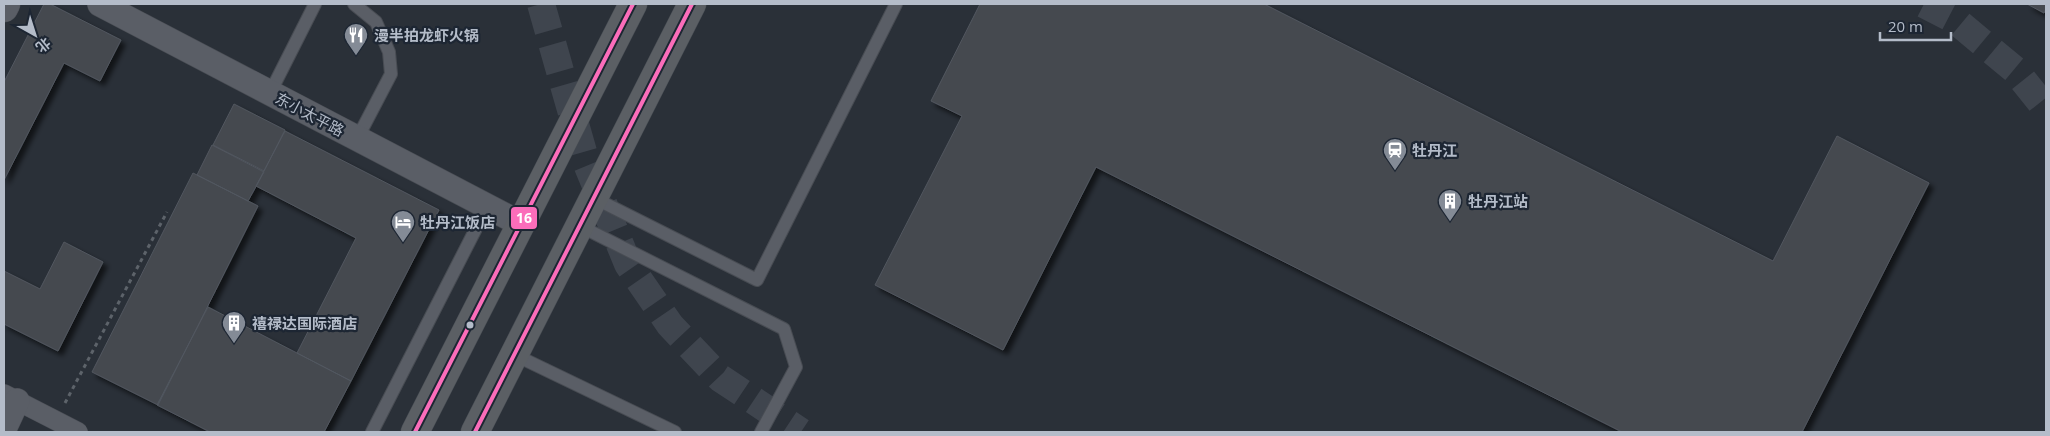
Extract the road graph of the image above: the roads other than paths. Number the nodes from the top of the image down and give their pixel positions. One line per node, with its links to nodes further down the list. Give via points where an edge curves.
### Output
1 (6, 4): 8 (street)
2 (100, 4): 9 (street, 东小太平路)
3 (315, 4): 9 (lane)
4 (354, 4): 10 (lane, via 376,22 389,52 391,74)
5 (633, 4): 13 (highway)
6 (692, 4): 11 (highway)
7 (896, 4): 11 (lane, via 757,280)
8 (4, 8)
9 (270, 93): 10 (street, 东小太平路)
10 (357, 139): 12 (street, 东小太平路)
11 (594, 198): 14 (highway)
12 (486, 207): 13 (street, 东小太平路); 19 (lane)
13 (521, 224): 20 (highway)
14 (580, 226): 15 (highway); 23 (lane, via 784,329 796,367)
15 (515, 355): 21 (highway); 22 (lane)
16 (10, 397): 17 (street); 18 (street)
17 (4, 428)
18 (78, 432)
19 (372, 432)
20 (415, 432)
21 (475, 432)
22 (675, 432)
23 (761, 432)

